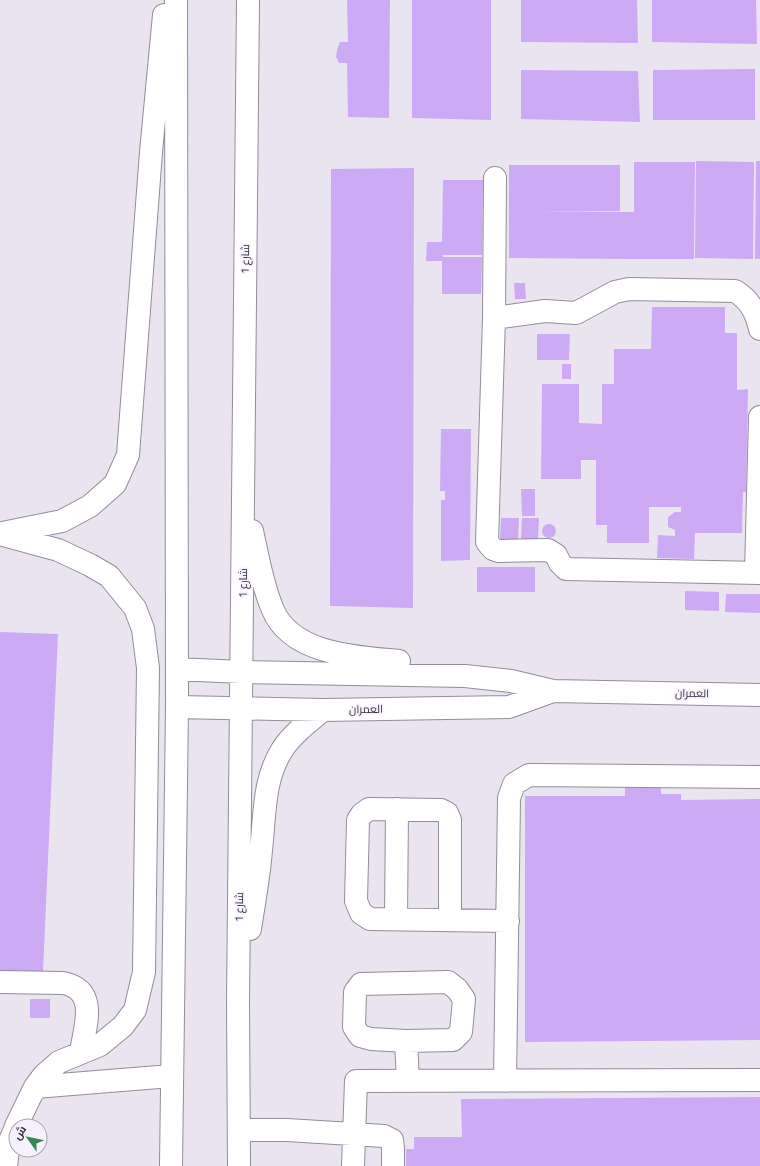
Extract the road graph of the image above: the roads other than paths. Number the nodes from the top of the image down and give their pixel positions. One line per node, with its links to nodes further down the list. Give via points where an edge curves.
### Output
1 (165, 0): 9 (street, via 128,455 115,484 90,506 62,521)
2 (176, 0): 11 (street)
3 (248, 0): 8 (street, شارع 1)
4 (495, 178): 5 (street)
5 (494, 318): 6 (street, via 545,311 576,312 615,292 629,289 735,291 752,305); 10 (street, via 487,542 493,549 548,550 556,555 566,569)
6 (760, 329)
7 (760, 417): 10 (street)
8 (243, 489): 12 (street, شارع 1); 13 (street, via 264,587 273,612 291,634 313,646 347,656 401,662)
9 (0, 534): 27 (street, via 58,550 109,576 136,608 143,629 148,668 144,972 135,1010 123,1026 100,1045)
10 (758, 573)
11 (177, 669): 12 (street, العمران); 16 (street)
12 (241, 672): 13 (street, العمران); 17 (street, شارع 1)
13 (464, 676): 14 (street, العمران, via 511,681)
14 (553, 691): 15 (street, العمران); 18 (street, العمران, via 509,707)
15 (760, 695)
16 (177, 707): 17 (street, العمران); 28 (street)
17 (241, 708): 18 (street, العمران); 25 (street, شارع 1)
18 (323, 710): 25 (street, via 292,736 271,772 266,791 261,852)
19 (760, 777): 23 (street, via 529,775 514,784 509,798)
20 (397, 809): 21 (street); 21 (street, via 369,809 358,820 356,901 361,913 370,919); 22 (street, via 441,810 447,813 450,820)
21 (396, 919): 22 (street)
22 (450, 920): 23 (street)
23 (508, 920): 31 (street)
24 (0, 982): 27 (street, via 63,983 78,989 87,1003)
25 (238, 1001): 34 (street, شارع 1)
26 (406, 1041): 26 (street, via 360,1036 354,1027 355,992 361,984 448,982 457,988 464,999 461,1032 452,1040); 30 (street)
27 (81, 1052): 32 (street, via 59,1062)
28 (172, 1076): 32 (street); 38 (street)
29 (760, 1080): 31 (street)
30 (408, 1081): 31 (street); 35 (street, via 356,1081)
31 (506, 1081)
32 (35, 1087): 33 (street)
33 (20, 1118)
34 (239, 1130): 35 (street); 39 (street, شارع 1)
35 (355, 1134): 40 (street); 41 (street, via 384,1136 392,1140)
36 (8, 1151): 37 (street)
37 (6, 1166)
38 (171, 1166)
39 (239, 1166)
40 (353, 1166)
41 (392, 1166)

